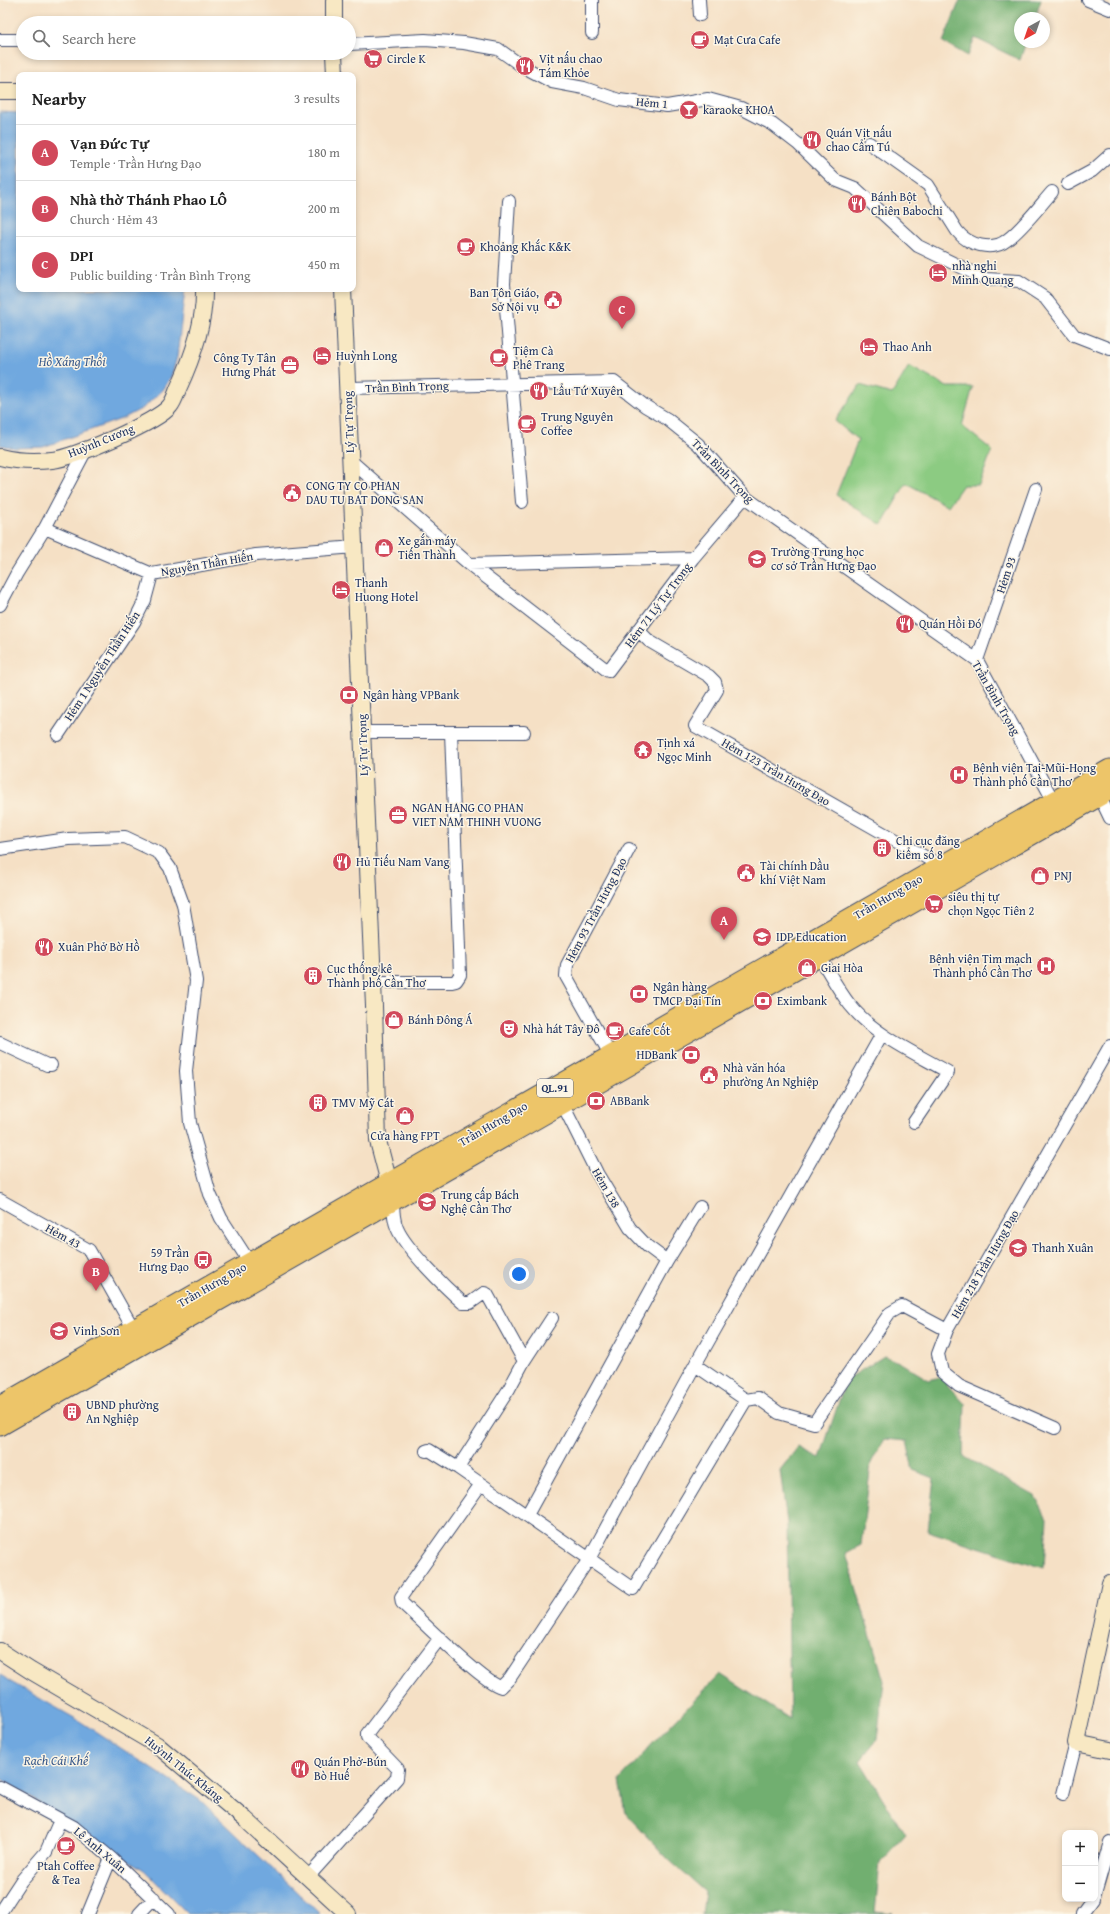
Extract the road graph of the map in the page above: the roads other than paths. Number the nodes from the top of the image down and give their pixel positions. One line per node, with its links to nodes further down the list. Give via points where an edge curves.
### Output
1 (334, 0): 7 (street)
2 (592, 0): 8 (street)
3 (699, 0): 6 (street)
4 (1088, 0): 5 (street)
5 (1110, 9)
6 (700, 15)
7 (334, 16)
8 (592, 33)
9 (0, 40): 10 (street)
10 (16, 40)
11 (356, 44): 23 (street, Hẻm 1, via 425,40 464,43 498,49 552,82 584,88 619,100 667,106 708,99 740,108 772,124 798,144 835,180 855,188 918,246 986,279 1019,281 1045,298 1074,335)
12 (334, 60): 13 (street)
13 (335, 72)
14 (0, 91): 15 (street)
15 (16, 91)
16 (869, 143): 19 (street, via 928,185 962,238 972,243 995,246 1006,241)
17 (1110, 155): 18 (street, via 1092,171)
18 (1068, 184)
19 (1052, 192)
20 (509, 201): 24 (street, via 504,284)
21 (204, 292): 26 (street, Huỳnh Cương, via 198,336 185,374 170,406 122,435)
22 (344, 292): 25 (street, Lý Tự Trọng)
23 (1110, 349)
24 (512, 384): 25 (street, Trần Bình Trọng); 30 (street, Trần Bình Trọng, via 614,382 698,444); 31 (street)
25 (348, 388): 28 (street, Lý Tự Trọng)
26 (87, 448): 27 (street, Huỳnh Cương, via 53,460); 32 (street)
27 (1, 459)
28 (350, 460): 33 (street, Lý Tự Trọng); 35 (street, Hẻm 71 Lý Tự Trọng)
29 (1036, 489): 39 (street, Hẻm 93)
30 (745, 497): 34 (street); 39 (street, Trần Bình Trọng)
31 (522, 502)
32 (45, 528): 36 (street, Nguyễn Thần Hiến); 37 (street)
33 (355, 547): 36 (street, Nguyễn Thần Hiến, via 256,555); 40 (street, Lý Tự Trọng)
34 (693, 558): 35 (street, Hẻm 71 Lý Tự Trọng); 38 (street, Hẻm 71 Lý Tự Trọng)
35 (469, 564): 38 (street, Hẻm 71 Lý Tự Trọng, via 608,672)
36 (152, 574): 43 (street, Hẻm 1 Nguyễn Thần Hiến, via 145,600 134,622)
37 (0, 605)
38 (638, 630): 50 (street, Hẻm 123 Trần Hưng Đạo, via 650,641 715,682 717,690 695,726)
39 (977, 660): 46 (street, Trần Bình Trọng)
40 (362, 732): 41 (street); 52 (street, Lý Tự Trọng)
41 (451, 732): 42 (street); 52 (street, via 460,976 452,982)
42 (524, 732)
43 (58, 735)
44 (1110, 770): 46 (highway, Trần Hưng Đạo / QL.91)
45 (1104, 792): 47 (street); 51 (highway, Trần Hưng Đạo / QL.91)
46 (1054, 802): 50 (highway, Trần Hưng Đạo / QL.91)
47 (1110, 818)
48 (0, 849): 64 (street, via 68,839 125,837 159,853 170,868 183,904 196,981 186,1071 190,1123 210,1194 221,1218)
49 (629, 849): 56 (street, Hẻm 93 Trần Hưng Đạo, via 565,970)
50 (941, 866): 56 (highway, Trần Hưng Đạo / QL.91)
51 (819, 956): 53 (street, via 850,1005); 58 (highway, Trần Hưng Đạo / QL.91)
52 (372, 982): 60 (street, Lý Tự Trọng, via 378,1141)
53 (882, 1034): 59 (street, via 948,1072); 69 (street)
54 (0, 1043): 57 (street)
55 (1109, 1052): 67 (street, Hẻm 218 Trần Hưng Đạo)
56 (612, 1056): 60 (highway, Trần Hưng Đạo / QL.91)
57 (51, 1065)
58 (562, 1103): 60 (highway, Trần Hưng Đạo / QL.91); 63 (street, Hẻm 138, via 597,1173 630,1228 647,1246)
59 (914, 1122)
60 (391, 1191): 64 (highway, Trần Hưng Đạo / QL.91); 68 (street, via 397,1228 422,1261 463,1303 470,1303 484,1293 487,1294); 72 (highway, Trần Hưng Đạo / QL.91)
61 (0, 1200): 66 (street, Hẻm 43, via 89,1250)
62 (700, 1207): 63 (street)
63 (667, 1261): 77 (street)
64 (250, 1264): 66 (highway, Trần Hưng Đạo / QL.91)
65 (552, 1318): 68 (street)
66 (134, 1330): 71 (highway, Trần Hưng Đạo / QL.91)
67 (947, 1330): 70 (street, Hẻm 218 Trần Hưng Đạo, via 911,1309 902,1306 897,1308 890,1313 814,1423 779,1413 758,1398); 73 (street, via 938,1354 942,1372 959,1386)
68 (524, 1361): 75 (street)
69 (695, 1365): 70 (street); 78 (street)
70 (746, 1400): 78 (street, via 633,1589)
71 (0, 1407)
72 (0, 1425)
73 (1055, 1428)
74 (426, 1451): 75 (street, via 429,1450)
75 (458, 1468): 76 (street)
76 (481, 1484): 77 (street); 80 (street, via 400,1597 402,1603)
77 (527, 1515): 78 (street)
78 (589, 1559): 80 (street, via 510,1678 501,1686 490,1682)
79 (1110, 1583): 82 (street)
80 (440, 1638): 89 (street, via 367,1734 398,1769 397,1778)
81 (0, 1651): 89 (street, Huỳnh Thúc Kháng, via 157,1745 245,1819)
82 (1076, 1743): 83 (street); 85 (street)
83 (1110, 1750)
84 (0, 1787): 86 (street, Lê Anh Xuân)
85 (1063, 1794)
86 (60, 1820): 88 (street, Lê Anh Xuân, via 74,1827); 93 (street, via 46,1852)
87 (1110, 1842): 90 (street)
88 (110, 1858): 91 (street, Lê Anh Xuân); 94 (street)
89 (308, 1877): 97 (street, Huỳnh Thúc Kháng)
90 (1098, 1884)
91 (154, 1898): 95 (street); 96 (street, Lê Anh Xuân)
92 (1091, 1902): 98 (street)
93 (0, 1913)
94 (88, 1914)
95 (139, 1914)
96 (169, 1914)
97 (348, 1914)
98 (1082, 1914)

